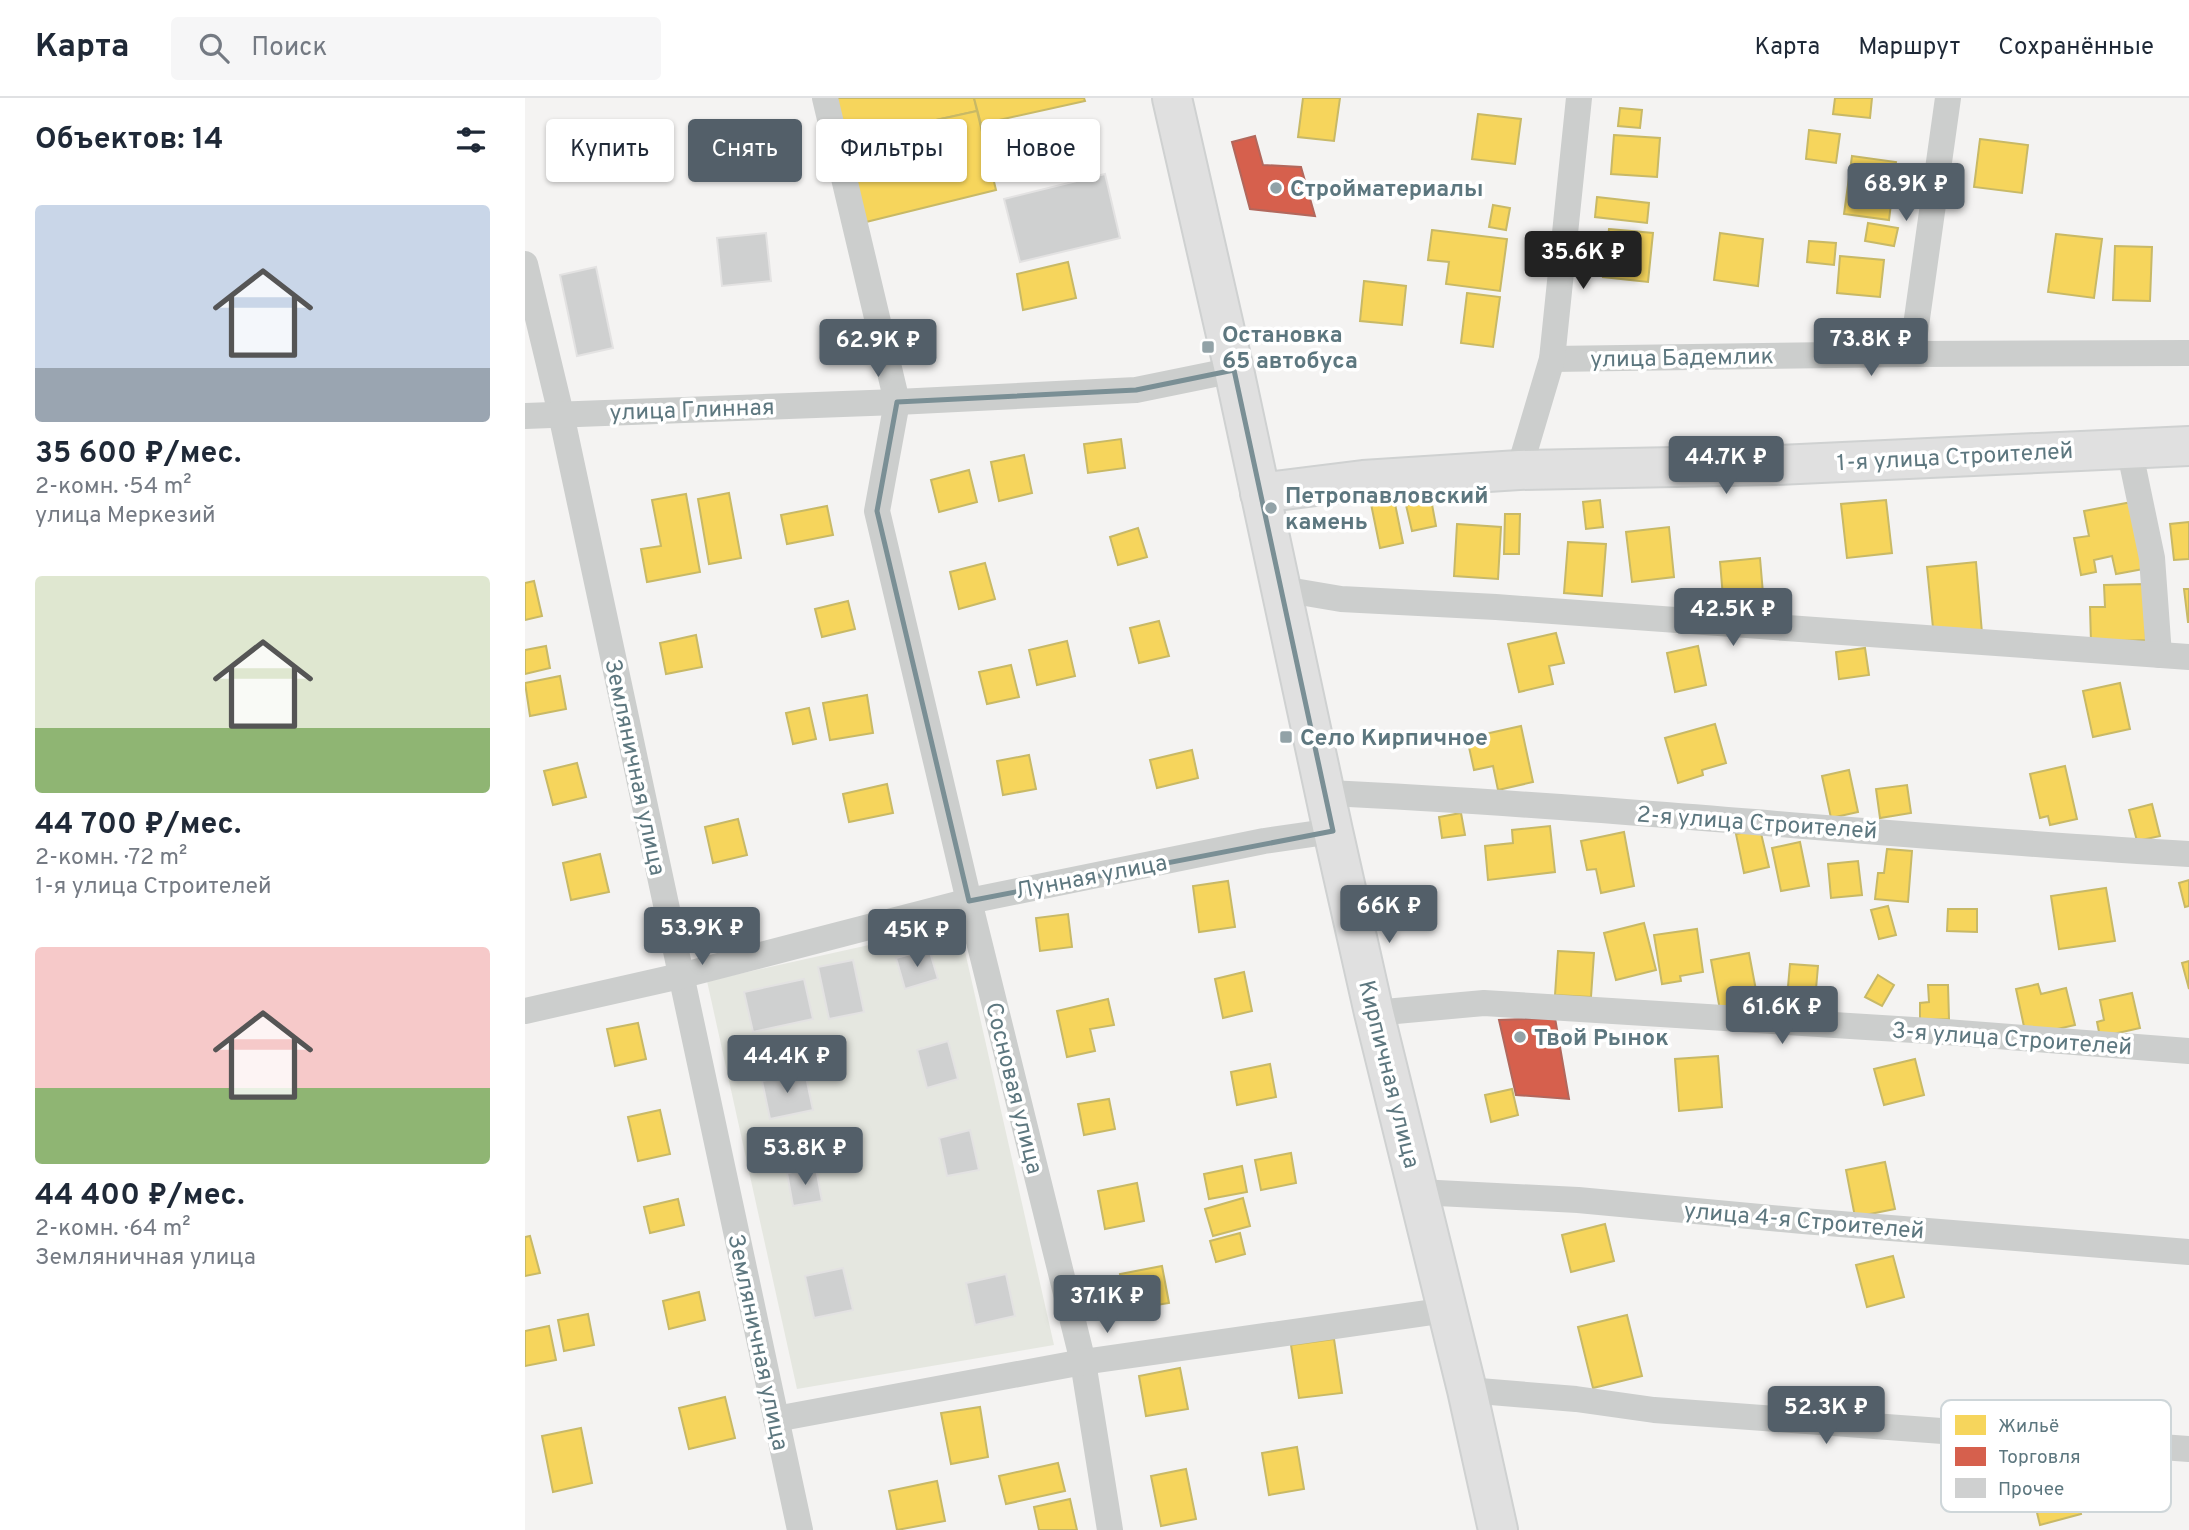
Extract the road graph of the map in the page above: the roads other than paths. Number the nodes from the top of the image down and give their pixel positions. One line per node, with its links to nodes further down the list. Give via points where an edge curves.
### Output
1 (825, 98): 10 (street)
2 (1172, 98): 9 (main road, Кирпичная улица)
3 (1579, 98): 8 (street)
4 (1948, 98): 7 (street)
5 (525, 264): 11 (street, Земляничная улица)
6 (2189, 353): 7 (street, улица Бадемлик)
7 (1912, 354): 8 (street, улица Бадемлик)
8 (1552, 359): 15 (street)
9 (1234, 370): 10 (street, улица Глинная, via 1136,390); 16 (main road, Кирпичная улица)
10 (897, 402): 11 (street, улица Глинная); 23 (street, Сосновая улица, via 877,511)
11 (561, 414): 12 (street, улица Глинная); 24 (street, Земляничная улица)
12 (525, 416)
13 (2189, 446): 14 (main road, 1-я улица Строителей)
14 (2129, 448): 15 (main road, 1-я улица Строителей, via 1776,465); 18 (street, via 2152,558)
15 (1519, 470): 16 (main road, 1-я улица Строителей)
16 (1260, 492): 17 (main road, Кирпичная улица)
17 (1282, 589): 18 (street, via 1341,599); 20 (main road, Кирпичная улица)
18 (2159, 655): 19 (street)
19 (2189, 657)
20 (1325, 793): 21 (main road, Кирпичная улица); 22 (street, 2-я улица Строителей)
21 (1333, 831): 23 (street, Лунная улица); 26 (main road, Кирпичная улица)
22 (2189, 854)
23 (969, 901): 24 (street, Лунная улица); 31 (street, Сосновая улица)
24 (680, 976): 25 (street, Лунная улица); 33 (street, Земляничная улица)
25 (525, 1011)
26 (1374, 1013): 27 (street, 3-я улица Строителей, via 1484,1003); 28 (main road, Кирпичная улица)
27 (2189, 1051)
28 (1418, 1192): 29 (street, улица 4-я Строителей, via 1577,1200); 30 (main road, Кирпичная улица)
29 (2189, 1252)
30 (1447, 1310): 31 (street); 32 (main road, Кирпичная улица)
31 (1083, 1362): 33 (street); 38 (street, Сосновая улица)
32 (1467, 1390): 34 (street, via 1654,1410); 39 (main road, Кирпичная улица)
33 (776, 1419): 37 (street, Земляничная улица)
34 (1941, 1431)
35 (2171, 1448): 36 (street)
36 (2189, 1449)
37 (800, 1530)
38 (1110, 1530)
39 (1499, 1530)

